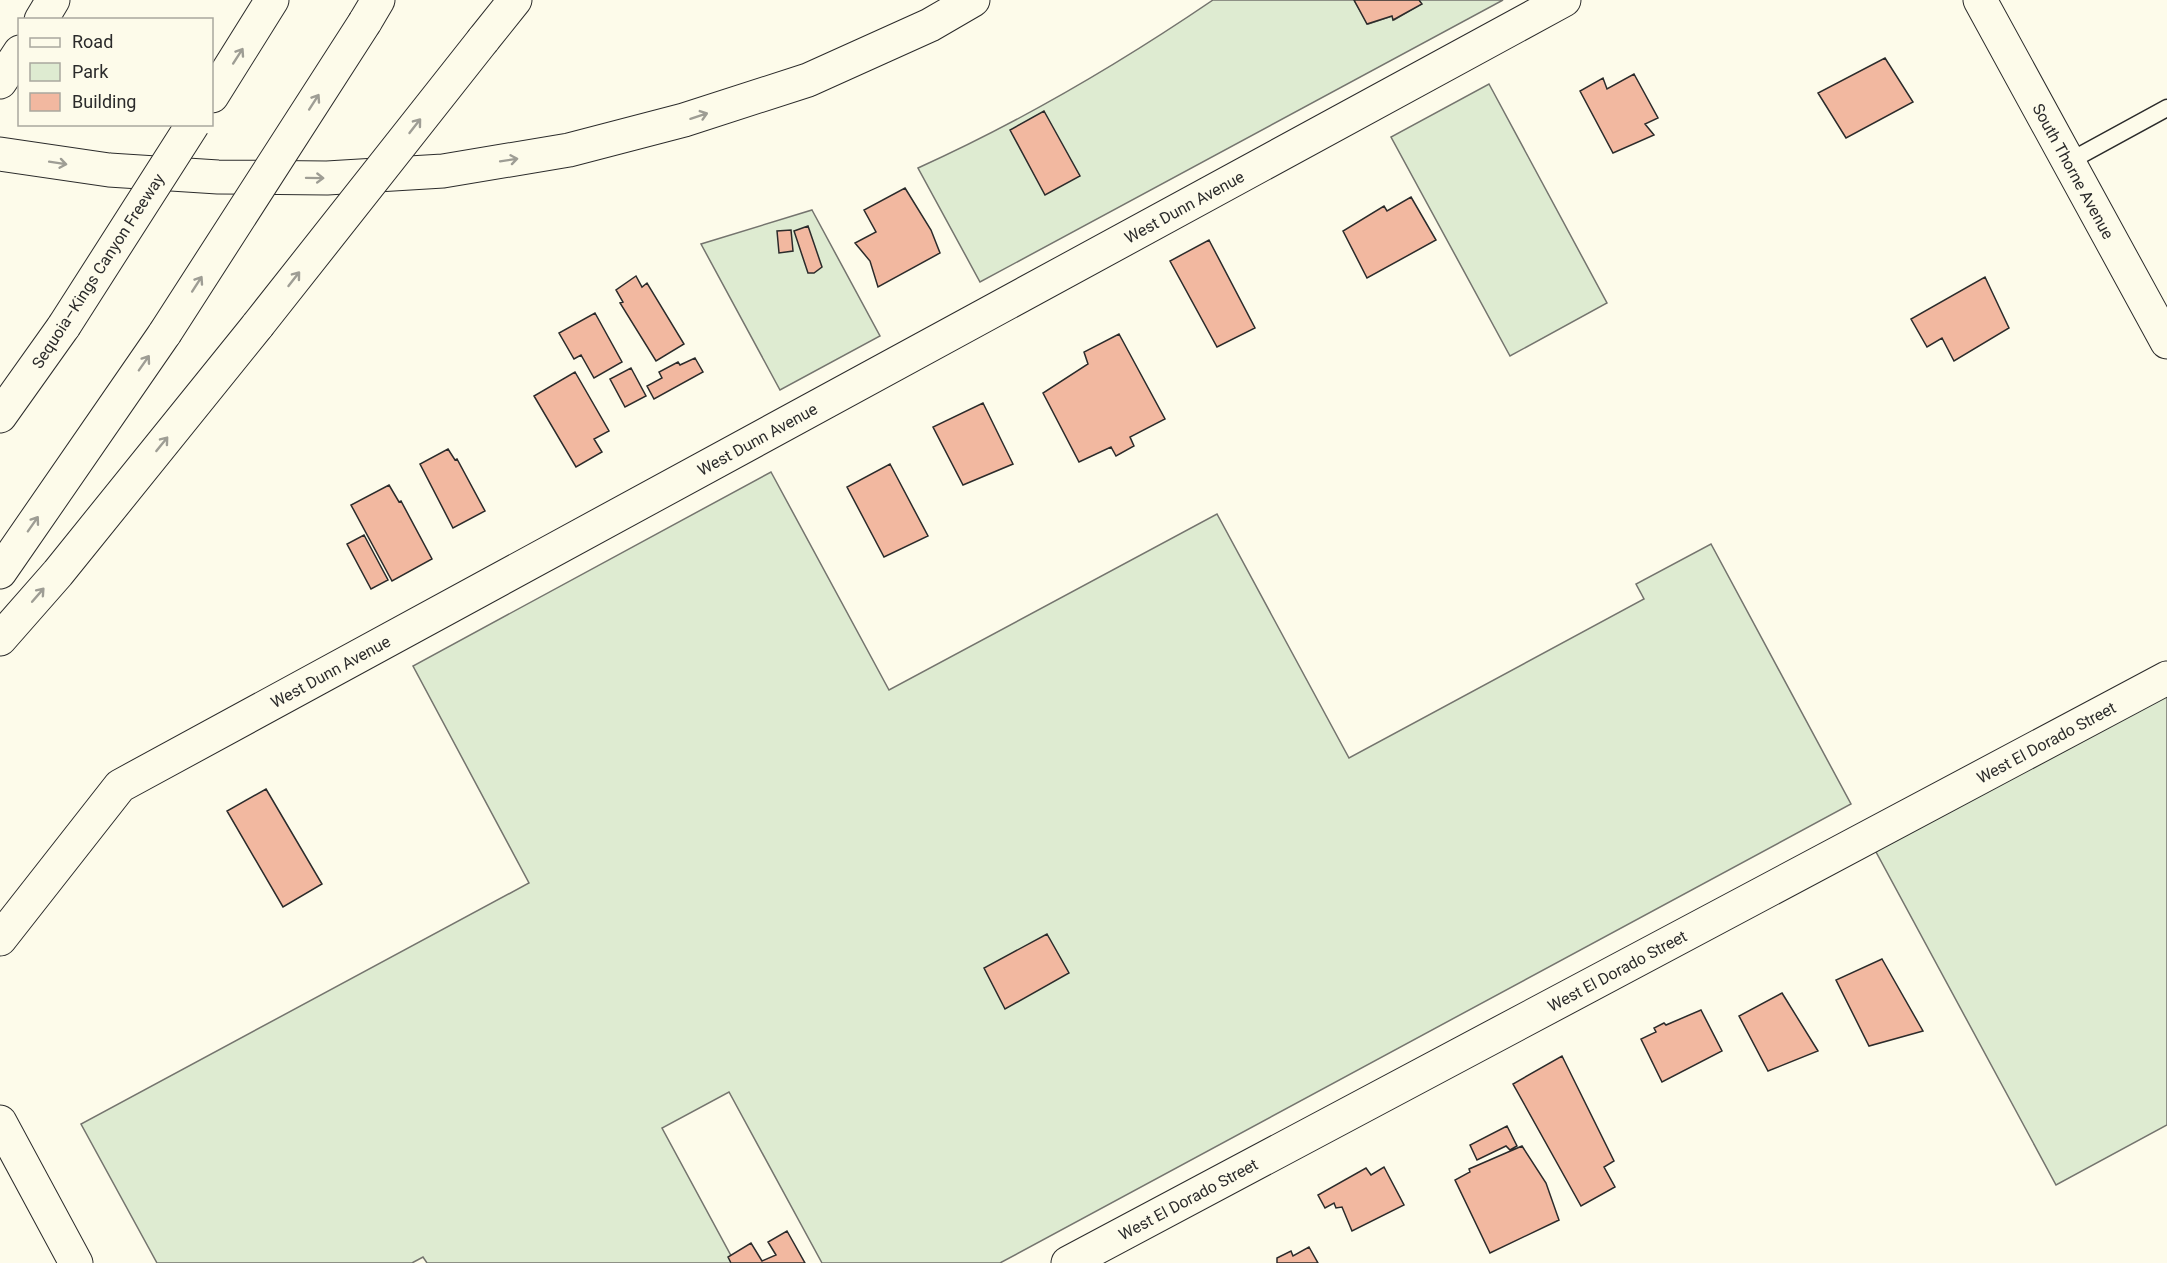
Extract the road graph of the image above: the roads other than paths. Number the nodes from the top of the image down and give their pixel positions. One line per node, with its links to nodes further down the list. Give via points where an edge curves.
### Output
1 (53, 0): 8 (main road)
2 (515, 0): 19 (main road, one-way to 2, bridge, via 258,325)
3 (974, 0): 14 (main road, one-way to 3, via 109,170 218,177 327,178 443,171 569,150 695,117 808,80 930,25)
4 (1564, 0): 21 (main road, West Dunn Avenue, via 120,786)
5 (1980, 0): 15 (main road, South Thorne Avenue)
6 (268, 8): 11 (main road, one-way to 6)
7 (371, 11): 18 (main road, one-way to 7, bridge, via 165,333)
8 (42, 18)
9 (18, 55): 10 (main road)
10 (0, 82)
11 (213, 94)
12 (2167, 108): 15 (lane)
13 (192, 126): 17 (main road, Sequoia–Kings Canyon Freeway, bridge, via 64,326)
14 (0, 154)
15 (2068, 162): 16 (main road, South Thorne Avenue)
16 (2167, 342)
17 (0, 416)
18 (0, 572)
19 (0, 639)
20 (2167, 678): 24 (main road, West El Dorado Street)
21 (0, 939)
22 (4, 1140): 23 (main road)
23 (76, 1263)
24 (1068, 1263)

